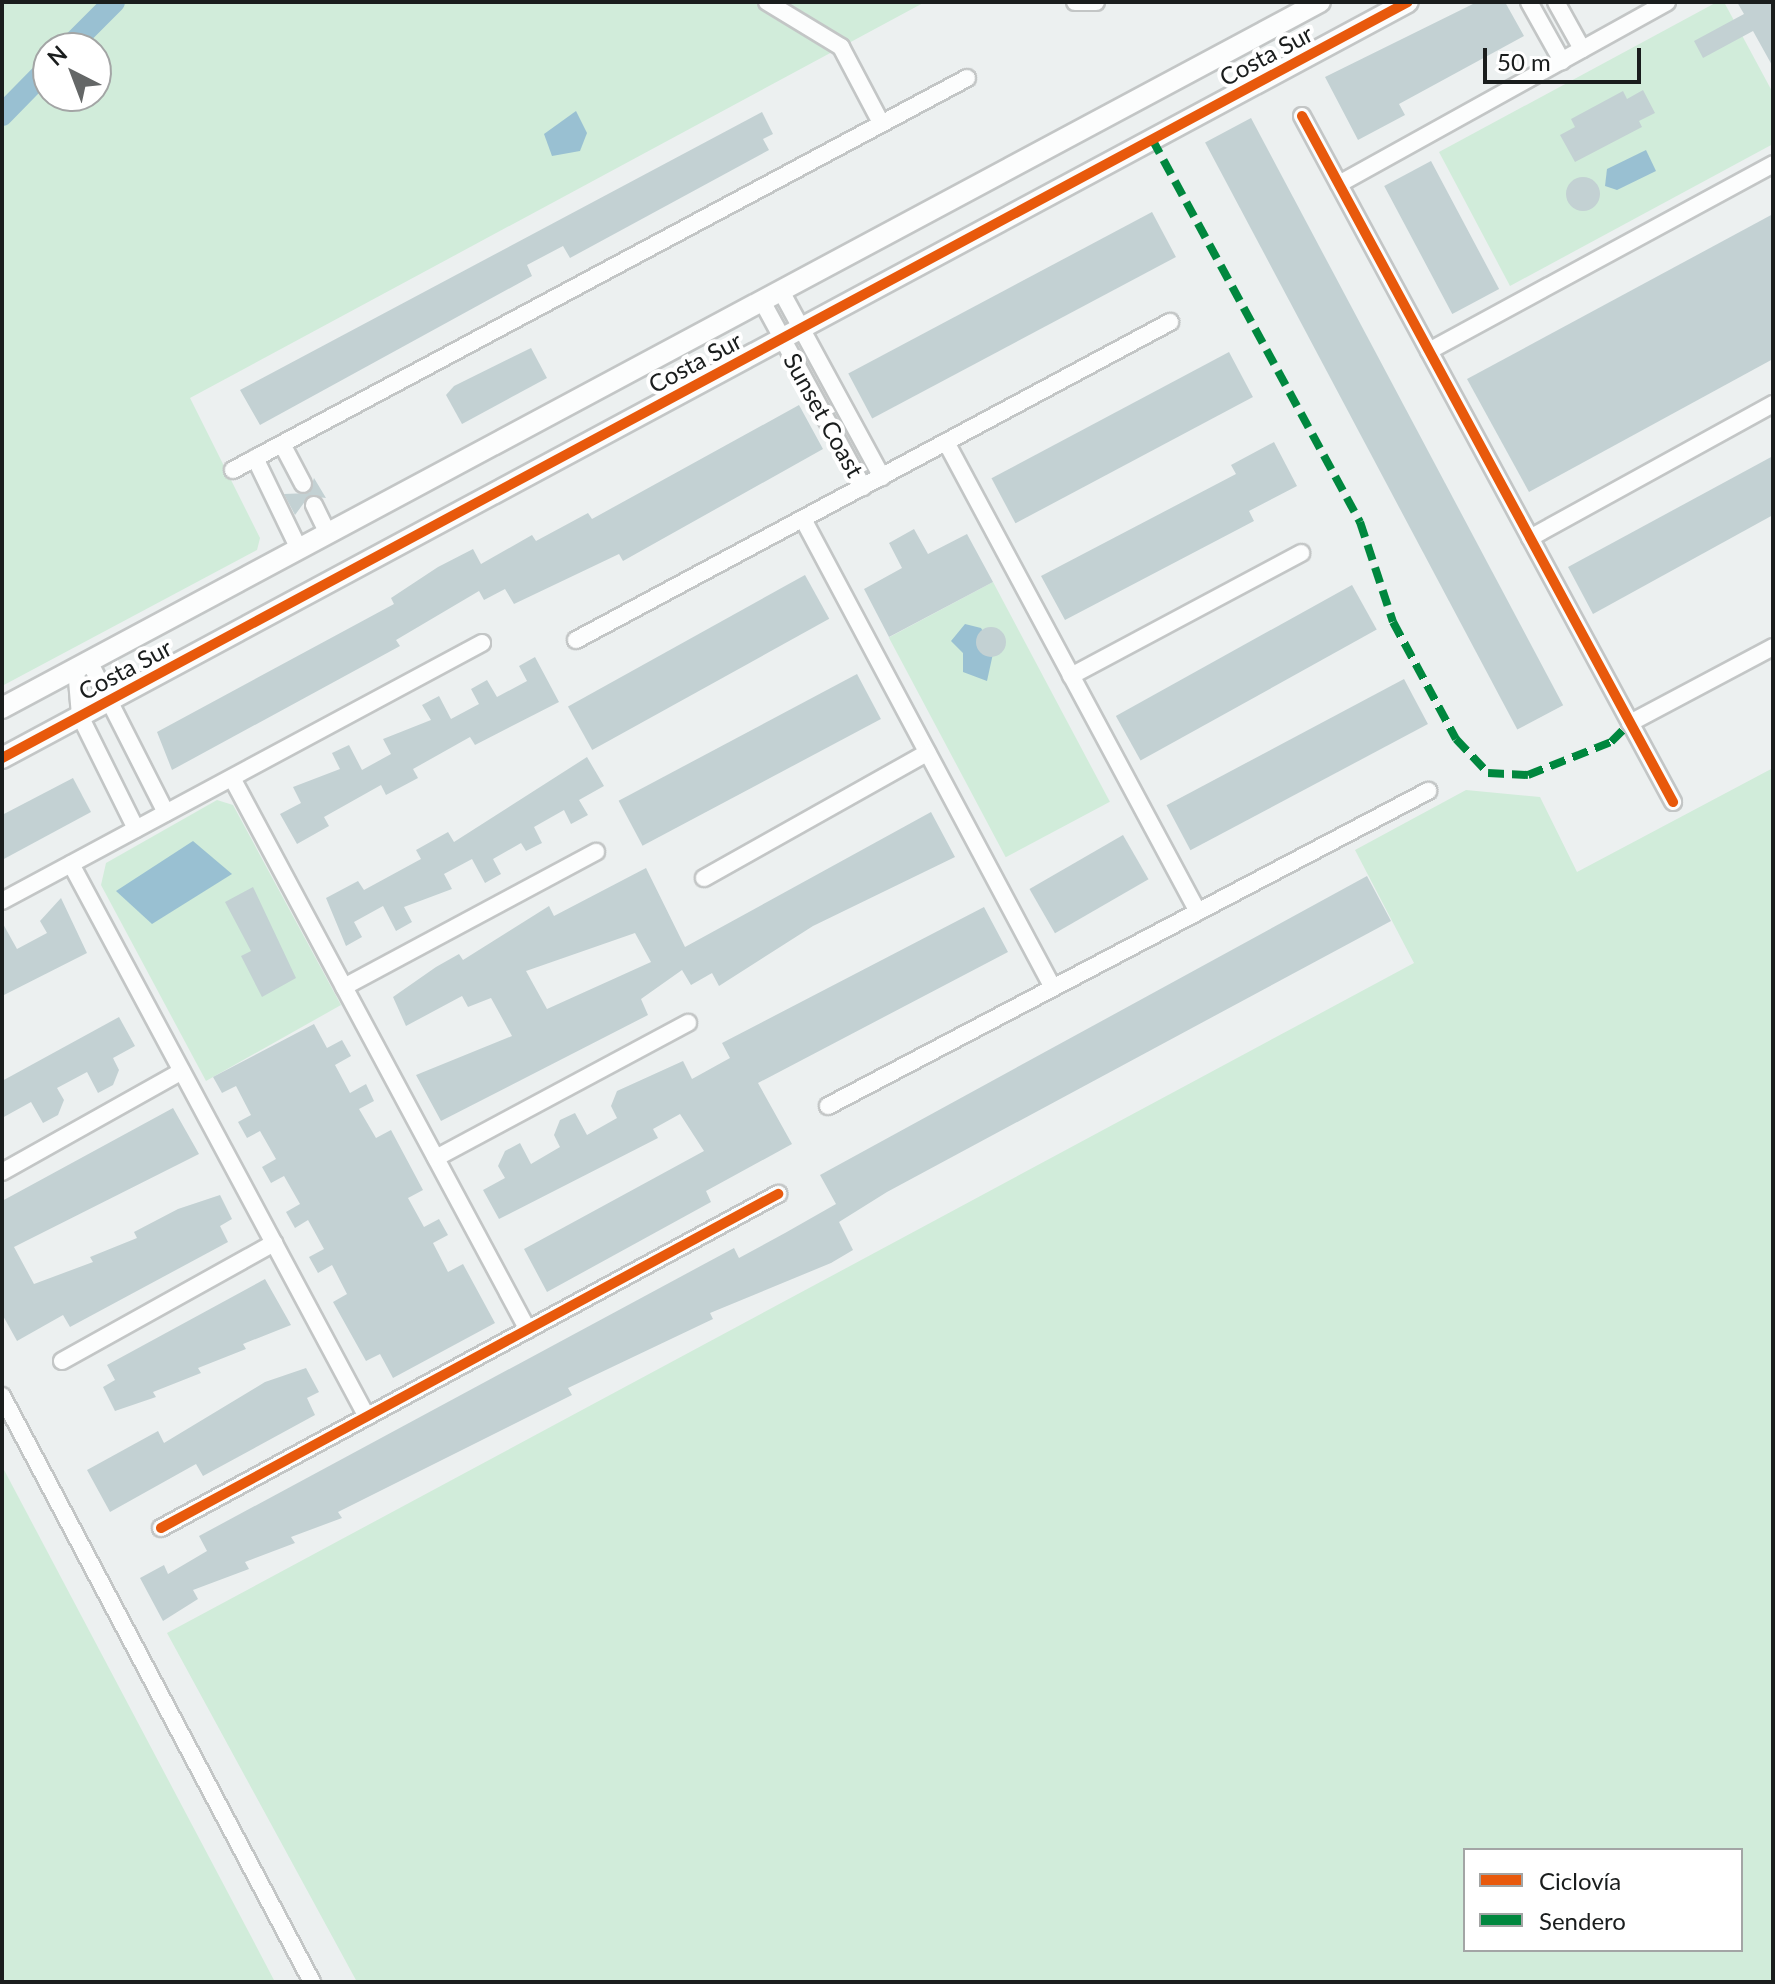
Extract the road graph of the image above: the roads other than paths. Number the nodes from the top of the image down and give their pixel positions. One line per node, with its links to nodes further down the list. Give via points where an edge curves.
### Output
1 (767, 2): 13 (street, via 841,47)
2 (1075, 2): 3 (street)
3 (1096, 2)
4 (1320, 2): 16 (street, Costa Sur)
5 (1408, 2): 19 (street, Costa Sur)
6 (1529, 2): 10 (street)
7 (1556, 2): 9 (street)
8 (1667, 2): 9 (street)
9 (1582, 49): 10 (street)
10 (1562, 61): 15 (street)
11 (967, 78): 13 (street)
12 (1302, 116): 15 (street)
13 (881, 123): 24 (street)
14 (1773, 164): 21 (street)
15 (1339, 184): 21 (street)
16 (781, 291): 17 (street, Costa Sur); 19 (street, Sunset Coast)
17 (762, 301): 20 (street, Sunset Coast); 32 (street, Costa Sur)
18 (1170, 322): 23 (street)
19 (801, 328): 20 (street, Costa Sur); 27 (street, Sunset Coast)
20 (782, 338): 29 (street, Sunset Coast); 41 (street, Costa Sur)
21 (1429, 351): 33 (street)
22 (1773, 404): 33 (street)
23 (946, 442): 27 (street); 40 (street)
24 (282, 444): 25 (street); 28 (street)
25 (255, 458): 26 (street); 34 (street)
26 (233, 470)
27 (882, 477): 29 (street)
28 (303, 484)
29 (863, 487): 31 (street)
30 (314, 505): 32 (street)
31 (803, 519): 36 (street); 45 (street)
32 (328, 534): 34 (street, Costa Sur)
33 (1530, 538): 44 (street)
34 (299, 549): 39 (street, Costa Sur)
35 (1301, 553): 40 (street)
36 (576, 640)
37 (482, 643): 47 (street)
38 (1773, 647): 44 (street)
39 (83, 665): 41 (street); 42 (street, Costa Sur); 43 (street)
40 (1071, 676): 56 (street)
41 (108, 701): 43 (street, Costa Sur); 50 (street)
42 (2, 708)
43 (80, 716): 46 (street, Costa Sur); 51 (street)
44 (1630, 723): 49 (street)
45 (927, 753): 54 (street); 58 (street)
46 (2, 758)
47 (232, 778): 50 (street); 57 (street)
48 (1428, 791): 56 (street)
49 (1673, 802)
50 (166, 813): 51 (street)
51 (136, 829): 53 (street)
52 (596, 852): 57 (street)
53 (71, 864): 55 (street); 60 (street)
54 (704, 878)
55 (2, 901)
56 (1198, 912): 58 (street)
57 (344, 987): 62 (street)
58 (1053, 988): 61 (street)
59 (688, 1023): 62 (street)
60 (182, 1071): 63 (street); 65 (street)
61 (828, 1106)
62 (436, 1158): 66 (street)
63 (2, 1172)
64 (778, 1194): 66 (street)
65 (274, 1243): 67 (street); 69 (street)
66 (528, 1330): 69 (street)
67 (62, 1361)
68 (2, 1396): 71 (street)
69 (367, 1417): 70 (street)
70 (161, 1528)
71 (312, 1982)

